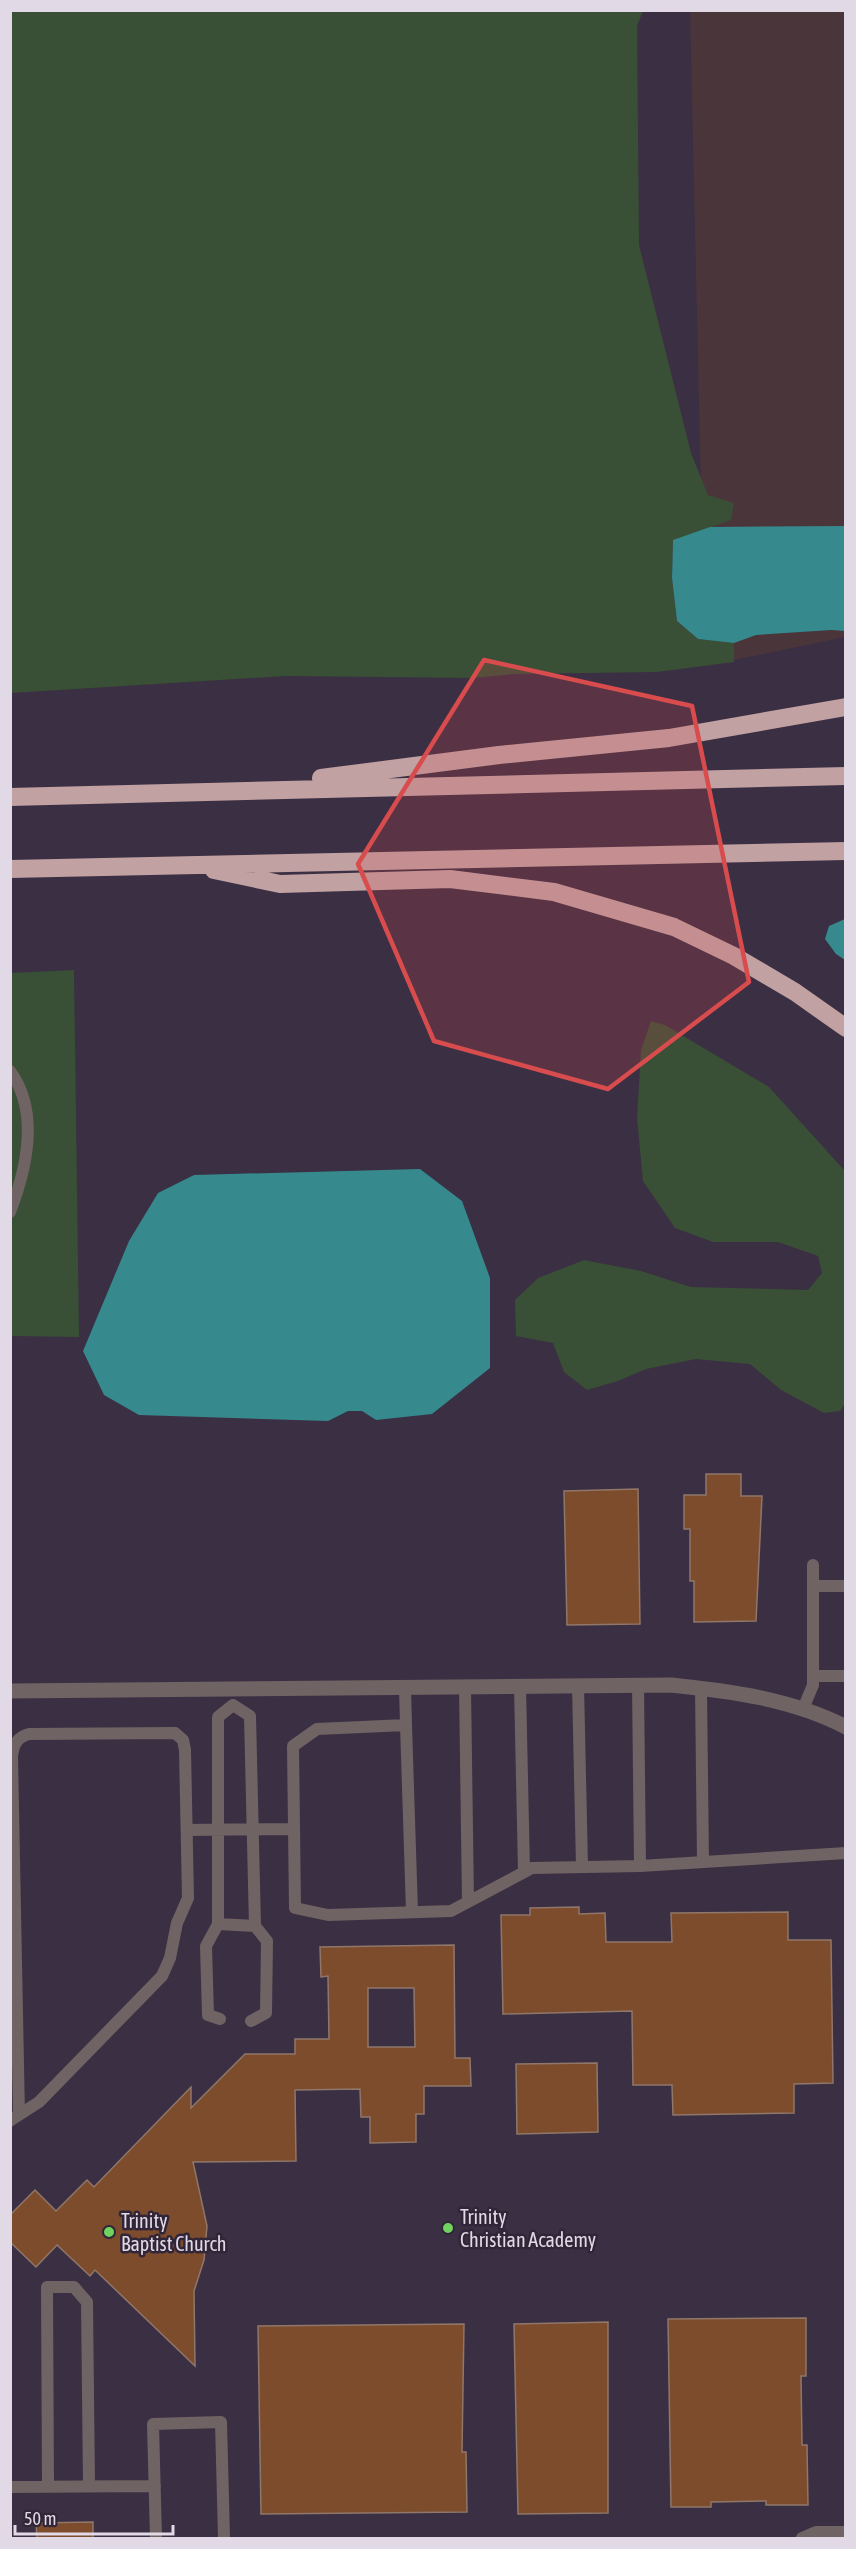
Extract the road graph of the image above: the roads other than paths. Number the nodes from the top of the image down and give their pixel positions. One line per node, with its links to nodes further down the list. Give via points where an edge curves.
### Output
1 (846, 708): 3 (highway, via 669,738 499,754)
2 (846, 776): 3 (highway)
3 (226, 790): 4 (highway)
4 (10, 797)
5 (846, 851): 6 (highway)
6 (180, 864): 7 (highway); 8 (highway, via 280,884 450,879 554,892 674,927 745,962)
7 (10, 869)
8 (846, 1028)
9 (10, 1071): 10 (lane, via 24,1096 28,1124 22,1181)
10 (10, 1212)
11 (813, 1565): 13 (lane)
12 (846, 1586): 13 (lane)
13 (813, 1587): 14 (lane)
14 (813, 1676): 15 (lane); 24 (lane)
15 (846, 1676)
16 (638, 1684): 17 (street); 21 (street); 34 (lane)
17 (578, 1685): 18 (street); 35 (lane)
18 (520, 1686): 19 (street); 36 (lane)
19 (465, 1687): 20 (street); 37 (lane)
20 (405, 1688): 23 (street); 25 (lane)
21 (701, 1688): 24 (street, via 760,1697); 33 (lane)
22 (10, 1691): 23 (street)
23 (233, 1698): 29 (lane, via 218,1717); 30 (lane, via 250,1716)
24 (803, 1709): 26 (street)
25 (406, 1725): 27 (lane, via 317,1729 293,1746); 38 (lane)
26 (846, 1727)
27 (293, 1829): 30 (lane); 38 (lane, via 295,1908 328,1915)
28 (187, 1830): 29 (lane); 31 (lane, via 185,1750 178,1734 29,1734 18,1738 12,1751); 43 (lane, via 188,1898 164,1972 39,2102)
29 (218, 1830): 30 (lane); 39 (lane)
30 (254, 1830): 40 (lane)
31 (12, 1834): 43 (lane)
32 (846, 1853): 33 (lane)
33 (703, 1862): 34 (lane)
34 (640, 1866): 35 (lane)
35 (582, 1867): 36 (lane)
36 (524, 1871): 37 (lane)
37 (468, 1902): 38 (lane, via 451,1911)
38 (411, 1912)
39 (218, 1924): 40 (lane); 41 (lane, via 206,1946 208,2015)
40 (255, 1926): 42 (lane, via 267,1941 266,2013)
41 (220, 2019)
42 (251, 2021)
43 (15, 2118)
44 (89, 2486): 45 (lane); 47 (lane); 47 (lane, via 87,2302 74,2287 47,2287)
45 (155, 2486): 49 (lane); 50 (lane, via 153,2424 221,2422)
46 (10, 2487): 47 (lane)
47 (48, 2487)
48 (846, 2532): 51 (lane, via 816,2532)
49 (156, 2538)
50 (224, 2538)
51 (802, 2538)

